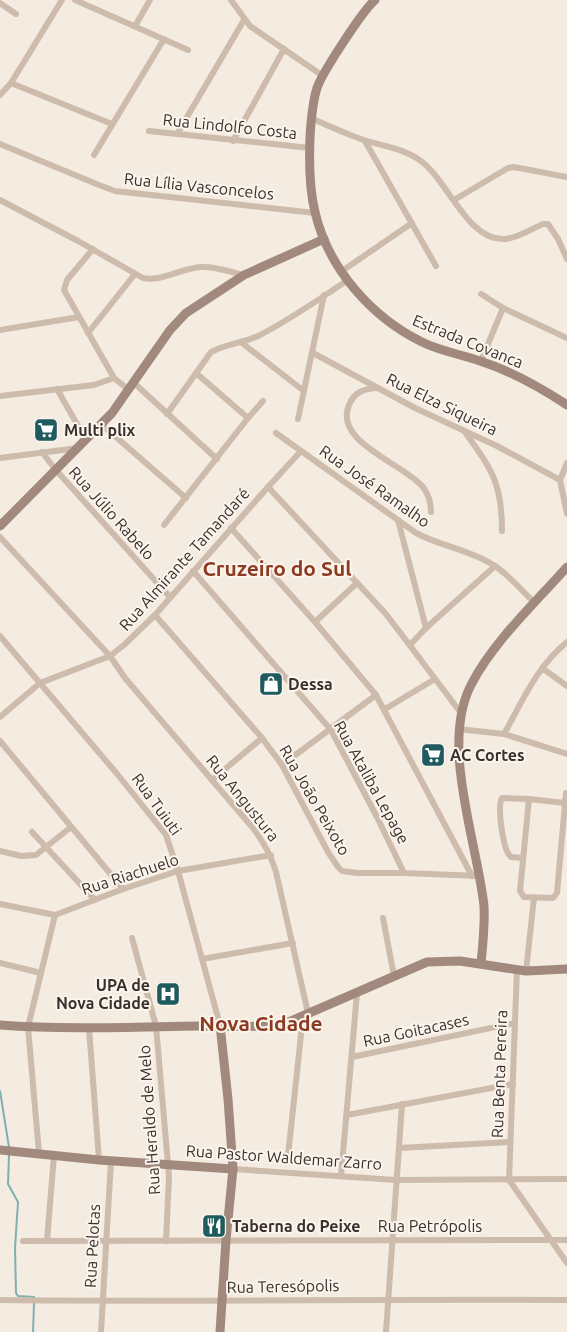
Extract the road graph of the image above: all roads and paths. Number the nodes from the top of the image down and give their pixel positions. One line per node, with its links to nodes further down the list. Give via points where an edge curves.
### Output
1 (62, 0): 14 (street)
2 (75, 0): 9 (street)
3 (150, 0): 9 (street)
4 (231, 0): 8 (street)
5 (375, 0): 13 (street, Estrada Covanca)
6 (0, 3): 7 (street)
7 (16, 14)
8 (244, 20): 11 (street); 19 (street)
9 (135, 26): 10 (street)
10 (164, 39): 12 (street); 17 (street)
11 (284, 49): 13 (street); 21 (street)
12 (188, 50)
13 (323, 76): 16 (street, Estrada Covanca)
14 (11, 82): 15 (street); 17 (street)
15 (0, 95)
16 (311, 118): 20 (street); 23 (street, Estrada Covanca)
17 (112, 124): 24 (street)
18 (148, 131): 19 (street, Rua Lindolfo Costa)
19 (177, 134): 21 (street, Rua Lindolfo Costa)
20 (365, 140): 27 (street, via 417,158 435,173); 29 (street)
21 (232, 141): 23 (street, Rua Lindolfo Costa)
22 (0, 144): 28 (street, Rua Lília Vasconcelos, via 116,190)
23 (310, 148): 28 (street, Estrada Covanca)
24 (94, 156)
25 (567, 176): 27 (street, via 508,168)
26 (0, 200): 31 (street)
27 (454, 200): 32 (street, via 476,228 491,238 514,237 548,224)
28 (315, 213): 30 (street, Estrada Covanca)
29 (412, 223): 33 (street); 34 (street)
30 (324, 239): 34 (street, Estrada Covanca); 36 (street)
31 (93, 249): 35 (street); 41 (street, via 64,285)
32 (567, 259)
33 (436, 266)
34 (342, 271): 37 (street, Estrada Covanca)
35 (135, 274): 36 (street, via 155,279 207,267); 43 (street)
36 (244, 276): 50 (street, via 180,319)
37 (348, 280): 39 (street); 47 (street, Estrada Covanca, via 361,298 404,332 436,348)
38 (481, 294): 40 (street)
39 (324, 295): 45 (street, via 259,336); 46 (street)
40 (504, 308): 44 (street); 47 (street)
41 (78, 318): 42 (street); 43 (street)
42 (0, 330)
43 (88, 333): 49 (street)
44 (567, 338)
45 (242, 343): 48 (street, via 211,352); 53 (street)
46 (313, 353): 51 (street, Rua Elza Siqueira); 53 (street)
47 (481, 361): 56 (street, Estrada Covanca, via 520,377)
48 (196, 373): 57 (street); 58 (street)
49 (114, 378): 50 (street); 52 (street, via 94,385)
50 (131, 386): 57 (street); 60 (street)
51 (378, 387): 61 (street, Rua Elza Siqueira); 74 (street, via 355,395 346,412 349,429 360,441 422,486 429,498)
52 (58, 389): 54 (street); 63 (street)
53 (304, 391): 59 (street)
54 (0, 396)
55 (263, 401): 58 (street)
56 (567, 405)
57 (166, 414): 68 (street)
58 (248, 418): 68 (street)
59 (298, 419)
60 (101, 424): 63 (street); 73 (street)
61 (464, 431): 71 (street, Rua Elza Siqueira); 80 (street, via 494,476 502,507)
62 (276, 433): 65 (street, Rua José Ramalho)
63 (86, 440): 64 (street)
64 (78, 448): 66 (street); 70 (street)
65 (302, 451): 72 (street, Rua Almirante Tamandaré); 76 (street, Rua José Ramalho)
66 (42, 452): 67 (street); 70 (street, Rua Júlio Rabelo)
67 (0, 458)
68 (217, 459): 73 (street)
69 (567, 462): 71 (street)
70 (55, 469): 77 (street); 86 (street, Rua Júlio Rabelo)
71 (560, 480): 75 (street)
72 (268, 487): 79 (street, Rua Almirante Tamandaré); 85 (street)
73 (186, 498): 78 (street)
74 (431, 512)
75 (567, 514)
76 (398, 520): 82 (street, Rua José Ramalho, via 428,540); 90 (street)
77 (2, 522)
78 (164, 525)
79 (231, 528): 84 (street, Rua Almirante Tamandaré); 89 (street)
80 (502, 532)
81 (0, 537): 94 (street, Rua Angustura)
82 (495, 566): 87 (street, Rua José Ramalho); 90 (street)
83 (567, 567): 87 (street)
84 (193, 571): 86 (street, Rua Almirante Tamandaré); 104 (street, Rua Ataliba Lepage)
85 (357, 583): 89 (street); 93 (street)
86 (169, 596): 88 (street, Rua Almirante Tamandaré)
87 (535, 603): 101 (street, via 484,663 470,686)
88 (155, 615): 94 (street, Rua Almirante Tamandaré); 106 (street, Rua João Peixoto)
89 (315, 622): 99 (street)
90 (426, 628): 93 (street)
91 (0, 636): 97 (street, Rua Tuiuti)
92 (567, 642): 95 (street)
93 (410, 645): 96 (street)
94 (110, 656): 97 (street, Rua Almirante Tamandaré); 110 (street, Rua Angustura)
95 (542, 668): 98 (street); 105 (street)
96 (435, 679): 100 (street); 101 (street)
97 (40, 682): 102 (street, Rua Almirante Tamandaré); 120 (street, Rua Tuiuti, via 158,824 170,843)
98 (567, 686)
99 (376, 695): 100 (street); 104 (street)
100 (385, 709): 122 (street)
101 (461, 713): 103 (street)
102 (0, 717)
103 (458, 728): 105 (street); 122 (street, via 459,763)
104 (331, 730): 109 (street); 121 (street, Rua Ataliba Lepage)
105 (504, 734): 108 (street)
106 (262, 738): 109 (street, Rua João Peixoto); 110 (street)
107 (0, 741): 114 (street)
108 (567, 754)
109 (282, 764): 121 (street, Rua João Peixoto, via 342,871)
110 (212, 780): 118 (street, Rua Angustura)
111 (566, 793): 113 (street)
112 (529, 799): 113 (street); 119 (street); 119 (street, via 500,800 508,854)
113 (565, 803): 124 (street, via 556,896)
114 (71, 827): 116 (street); 123 (street)
115 (32, 832): 116 (street)
116 (46, 847): 117 (street, via 28,857); 125 (street)
117 (0, 851)
118 (271, 855): 120 (street, Rua Riachuelo); 130 (street, Rua Angustura)
119 (522, 858): 124 (street, via 520,891 524,897)
120 (178, 871): 123 (street, Rua Riachuelo); 131 (street, Rua Tuiuti)
121 (404, 873): 122 (street, Rua João Peixoto)
122 (475, 876): 132 (street, via 484,919)
123 (123, 889): 125 (street, Rua Riachuelo)
124 (534, 898): 135 (street, Rua Benta Pereira)
125 (95, 900): 127 (street, Rua Riachuelo)
126 (0, 904): 127 (street)
127 (55, 915): 136 (street)
128 (383, 918): 137 (street)
129 (132, 938): 143 (street, Rua Heraldo de Melo)
130 (293, 943): 131 (street); 139 (street, Rua Angustura)
131 (202, 959): 142 (street, Rua Tuiuti)
132 (481, 963): 135 (street); 137 (street, via 427,962)
133 (0, 964): 136 (street)
134 (567, 969): 135 (street)
135 (522, 970): 140 (street, Rua Benta Pereira)
136 (41, 973): 144 (street)
137 (394, 976): 138 (street)
138 (357, 993): 139 (street); 146 (street)
139 (305, 1014): 142 (street, via 271,1026); 155 (street, Rua Angustura)
140 (515, 1023): 146 (street, Rua Goitacases); 147 (street, Rua Benta Pereira)
141 (0, 1025): 144 (street)
142 (220, 1025): 143 (street); 159 (street)
143 (156, 1026): 145 (street); 158 (street, Rua Heraldo de Melo)
144 (28, 1027): 145 (street); 153 (street)
145 (89, 1028): 156 (street)
146 (352, 1057): 149 (street)
147 (513, 1084): 148 (street); 150 (street, Rua Benta Pereira)
148 (402, 1104): 149 (street); 151 (street)
149 (348, 1115): 160 (street)
150 (510, 1142): 151 (street); 162 (street, Rua Benta Pereira)
151 (399, 1148): 161 (street)
152 (6, 1150): 153 (street, Rua Pastor Waldemar Zarro)
153 (39, 1153): 154 (street, Rua Pastor Waldemar Zarro)
154 (54, 1155): 156 (street, Rua Pastor Waldemar Zarro); 169 (street)
155 (288, 1156)
156 (99, 1160): 157 (street, Rua Pastor Waldemar Zarro)
157 (111, 1161): 158 (street, Rua Pastor Waldemar Zarro); 171 (street, Rua Pelotas)
158 (168, 1164): 159 (street, Rua Pastor Waldemar Zarro); 170 (street, Rua Heraldo de Melo)
159 (233, 1168): 160 (street, Rua Pastor Waldemar Zarro); 165 (street)
160 (342, 1176): 161 (street, Rua Pastor Waldemar Zarro)
161 (396, 1180): 162 (street, Rua Pastor Waldemar Zarro); 164 (street)
162 (509, 1180): 163 (street, Rua Pastor Waldemar Zarro); 166 (street)
163 (567, 1180)
164 (392, 1239): 165 (street, Rua Petrópolis); 166 (street, Rua Petrópolis); 173 (street)
165 (226, 1240): 170 (street, Rua Petrópolis); 176 (street)
166 (551, 1240): 167 (street, Rua Petrópolis); 172 (street)
167 (567, 1240)
168 (23, 1241): 169 (street, Rua Petrópolis)
169 (47, 1241): 171 (street, Rua Petrópolis)
170 (166, 1241): 171 (street, Rua Petrópolis)
171 (106, 1242): 177 (street, Rua Pelotas)
172 (567, 1263)
173 (388, 1299): 175 (street, Rua Teresópolis); 176 (street, Rua Teresópolis); 180 (street)
174 (0, 1300): 177 (street, Rua Teresópolis)
175 (567, 1300)
176 (221, 1301): 177 (street, Rua Teresópolis); 179 (street)
177 (103, 1302): 178 (street, Rua Pelotas)
178 (101, 1332)
179 (220, 1332)
180 (386, 1332)

